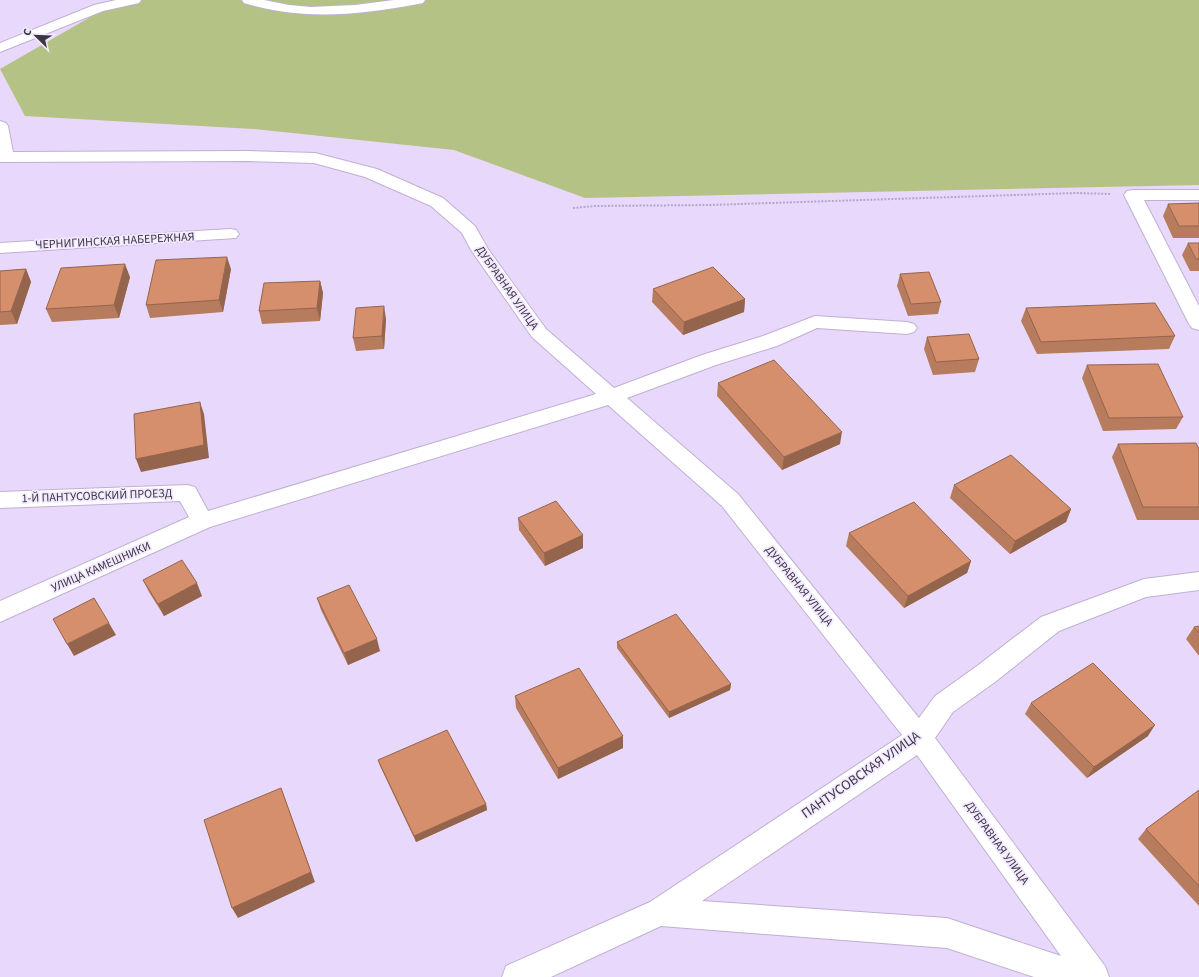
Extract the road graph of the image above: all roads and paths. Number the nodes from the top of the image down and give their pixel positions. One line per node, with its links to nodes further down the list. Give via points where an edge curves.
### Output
1 (113, 0): 5 (street)
2 (134, 0): 5 (street)
3 (249, 0): 4 (street, via 266,6 304,11 352,9)
4 (418, 0)
5 (100, 8): 6 (street)
6 (0, 48)
7 (0, 126): 8 (street)
8 (3, 157): 18 (street, ДУБРАВНАЯ УЛИЦА, via 315,158 372,173 437,202 469,230 480,250 539,333)
9 (1133, 195): 10 (street); 11 (path, via 1076,193); 14 (street)
10 (1199, 195)
11 (573, 208)
12 (230, 234): 13 (street, ЧЕРНИГИНСКАЯ НАБЕРЕЖНАЯ)
13 (0, 248)
14 (1180, 288): 15 (street); 16 (street)
15 (1199, 288)
16 (1199, 324)
17 (907, 328): 18 (street, УЛИЦА КАМЕШНИКИ, via 815,322 770,341 709,360)
18 (612, 396): 20 (street, УЛИЦА КАМЕШНИКИ); 23 (street, ДУБРАВНАЯ УЛИЦА, via 730,500)
19 (0, 500): 20 (street, 1-Й ПАНТУСОВСКИЙ ПРОЕЗД, via 186,493)
20 (202, 521): 22 (street, УЛИЦА КАМЕШНИКИ)
21 (1199, 582): 23 (street, ПАНТУСОВСКАЯ УЛИЦА, via 1144,588 1050,624 944,704)
22 (0, 612)
23 (920, 738): 24 (street, ПАНТУСОВСКАЯ УЛИЦА); 27 (street, ДУБРАВНАЯ УЛИЦА)
24 (660, 912): 25 (street, ПАНТУСОВСКАЯ УЛИЦА); 26 (street, via 947,933)
25 (517, 977)
26 (1079, 977)
27 (1094, 977)

